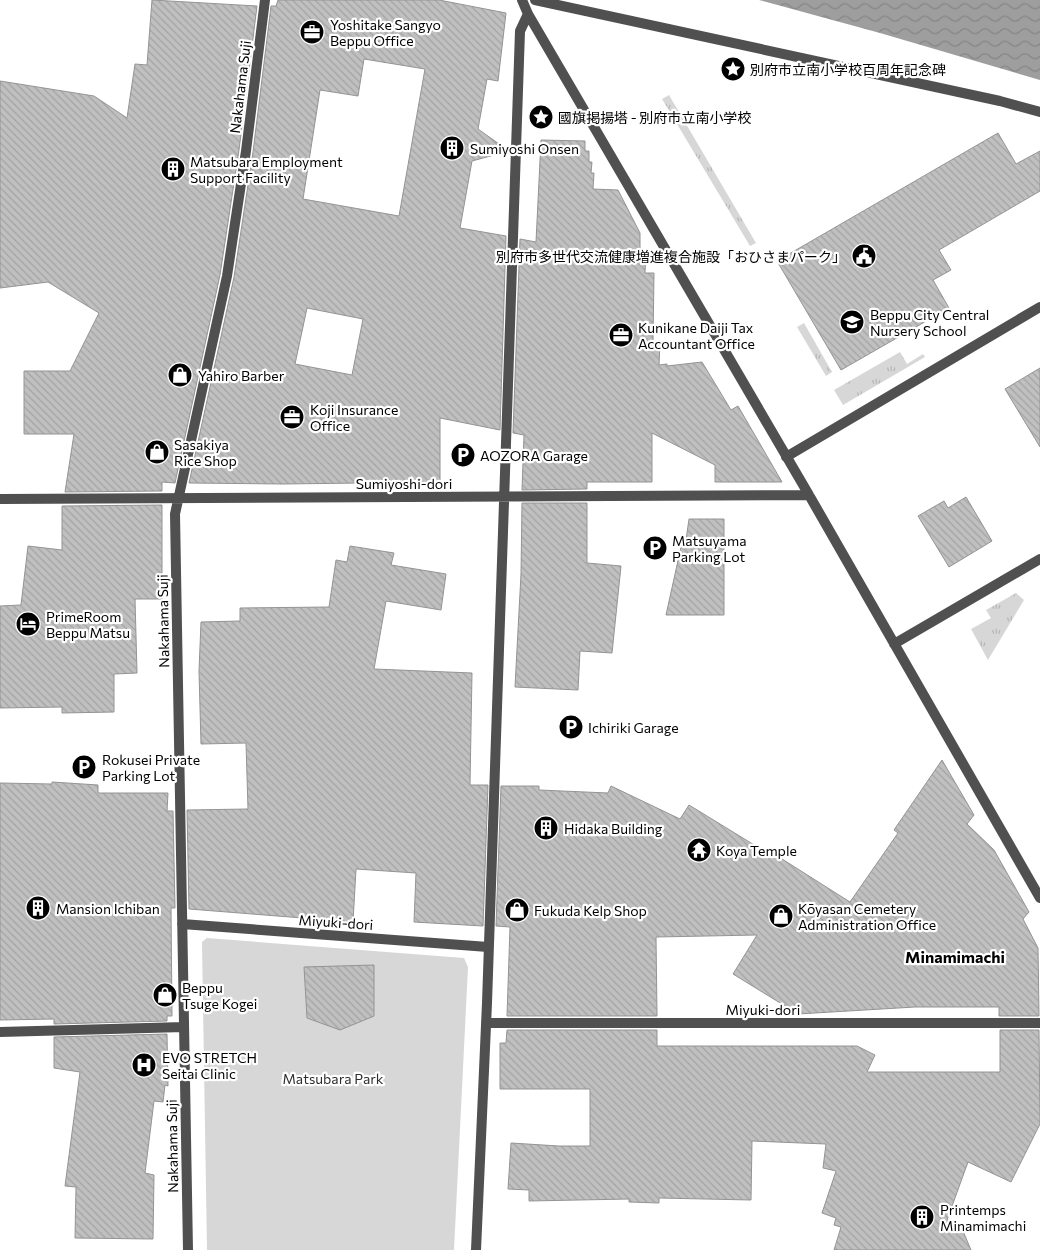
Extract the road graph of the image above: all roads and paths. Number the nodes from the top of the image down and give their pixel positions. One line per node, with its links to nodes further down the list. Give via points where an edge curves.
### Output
1 (264, 0): 10 (street, Nakahama Suji, via 227,276)
2 (522, 0): 4 (street)
3 (535, 0): 5 (street)
4 (528, 14): 7 (street); 9 (street, via 520,31)
5 (1040, 112)
6 (1040, 307): 7 (street)
7 (786, 457): 8 (street)
8 (809, 494): 9 (street, Sumiyoshi-dori); 13 (street)
9 (503, 497): 10 (street, Sumiyoshi-dori); 16 (street)
10 (177, 498): 11 (street, Sumiyoshi-dori); 15 (street, Nakahama Suji)
11 (0, 499)
12 (1040, 559): 13 (street)
13 (894, 644): 14 (street)
14 (1040, 898)
15 (182, 924): 16 (street, Miyuki-dori); 19 (street, Nakahama Suji)
16 (488, 947): 17 (street)
17 (486, 1022): 18 (street, Miyuki-dori); 22 (street)
18 (1040, 1023)
19 (184, 1027): 20 (street); 21 (street, Nakahama Suji)
20 (0, 1032)
21 (188, 1250)
22 (476, 1250)

